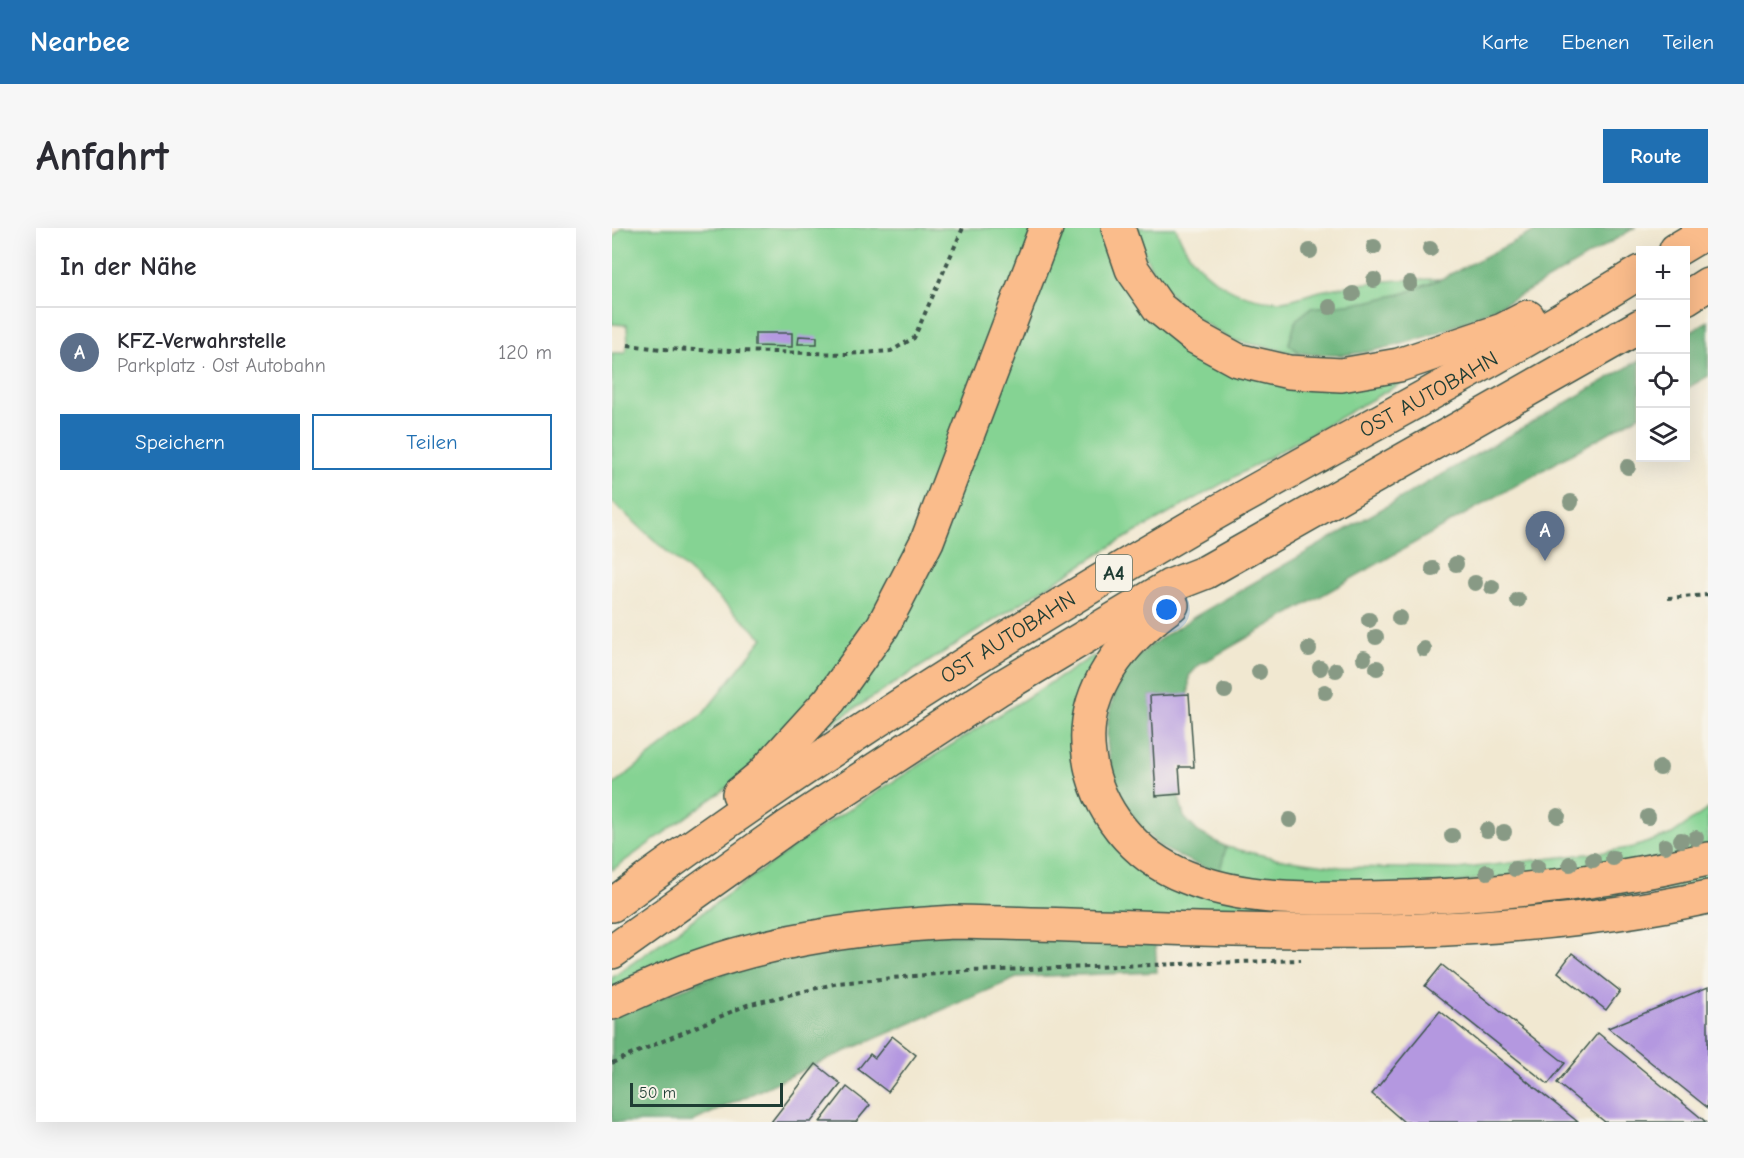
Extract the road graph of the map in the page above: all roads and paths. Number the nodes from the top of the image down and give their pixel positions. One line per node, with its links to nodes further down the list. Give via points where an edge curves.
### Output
1 (963, 228): 11 (path, via 914,338 891,351 847,354)
2 (1046, 228): 16 (highway, via 927,541 883,626 830,700 761,776 673,850)
3 (1118, 228): 9 (highway, via 1132,269 1159,308 1195,338 1237,360 1289,372 1341,375 1399,365 1503,330 1556,302)
4 (1708, 231): 5 (highway)
5 (1683, 246)
6 (1636, 275): 9 (highway, OST AUTOBAHN / A4)
7 (1708, 284): 8 (highway)
8 (1690, 295)
9 (1601, 296): 16 (highway, OST AUTOBAHN / A4, via 1182,532 980,654)
10 (1636, 329): 12 (highway, OST AUTOBAHN / A4)
11 (628, 345)
12 (1206, 572): 15 (highway, via 1179,601 1125,646 1102,678 1089,723 1092,773 1107,809 1131,842 1185,877 1230,891 1315,899 1424,897 1558,885); 19 (highway, OST AUTOBAHN / A4, via 1170,586 1000,688 789,826)
13 (1708, 595): 14 (path)
14 (1668, 598)
15 (1708, 859)
16 (645, 880): 18 (highway, OST AUTOBAHN / A4)
17 (1708, 897): 21 (highway, via 1565,921 1428,931 1316,932 954,922 897,925 801,938 755,950 696,967)
18 (612, 905)
19 (612, 952)
20 (1206, 963): 22 (path, via 969,971 838,983 747,1005)
21 (612, 1003)
22 (612, 1063)

